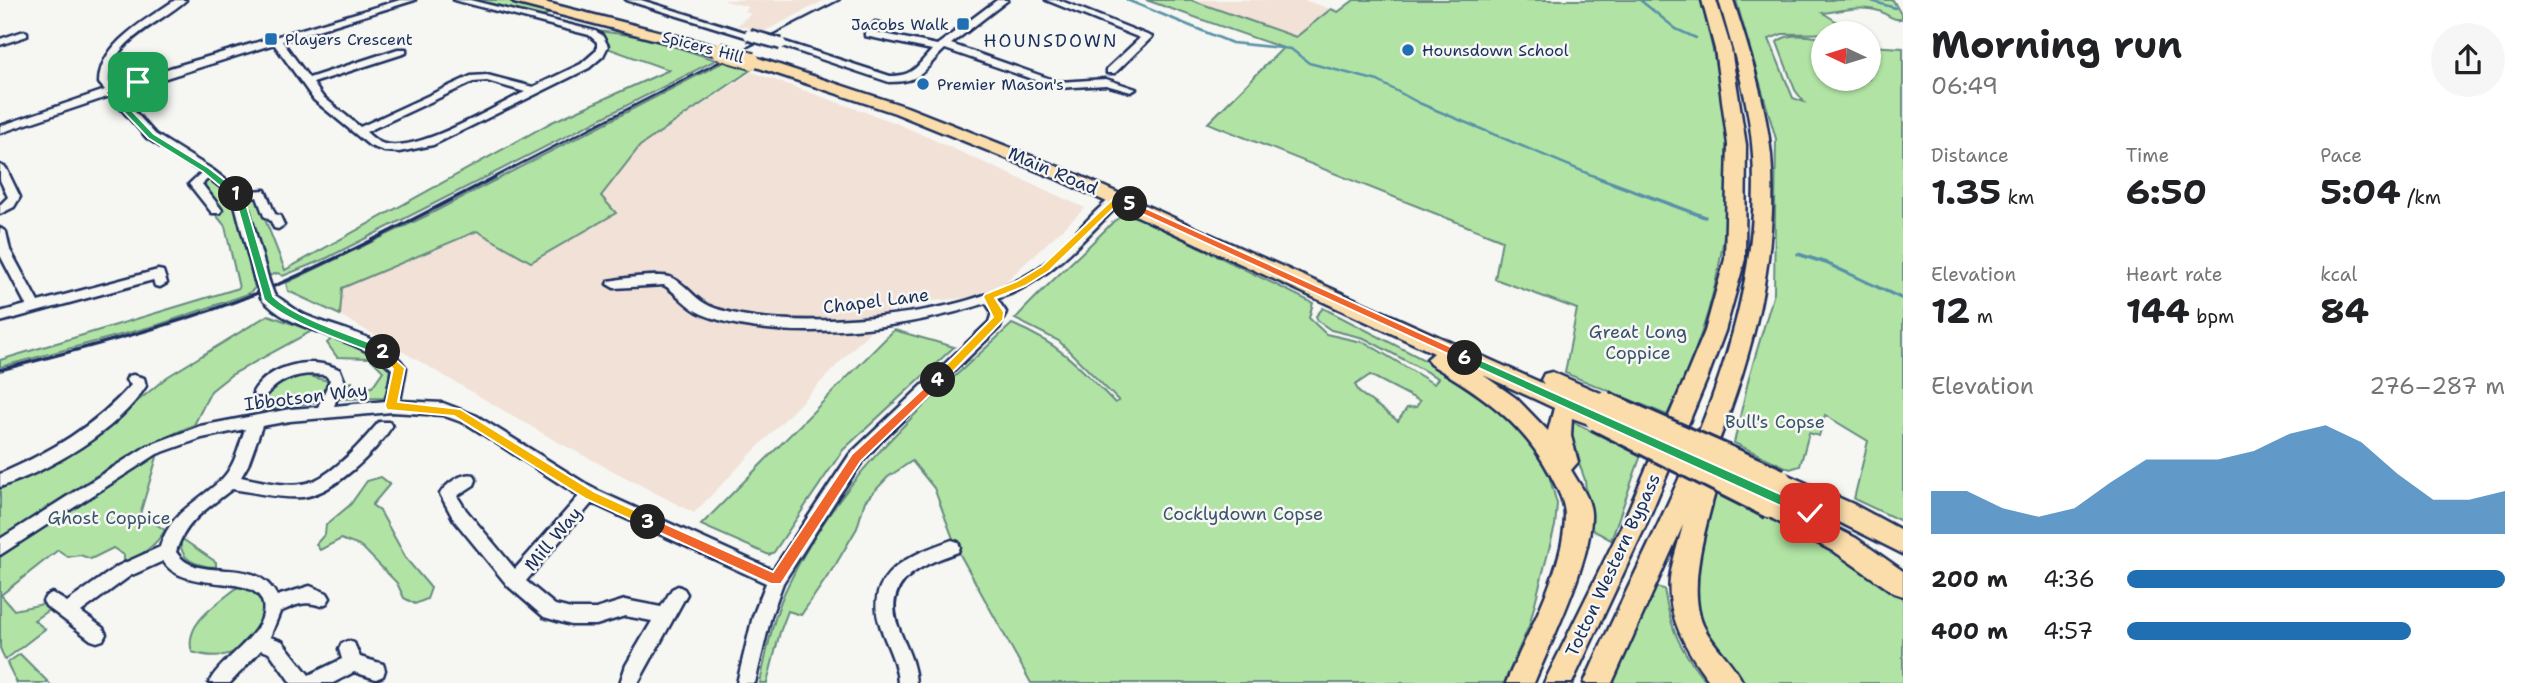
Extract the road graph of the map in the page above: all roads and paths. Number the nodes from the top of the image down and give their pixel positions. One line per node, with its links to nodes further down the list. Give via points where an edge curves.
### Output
1 (181, 0): 24 (street, via 115,51 102,75)
2 (367, 0): 12 (street)
3 (410, 0): 12 (street)
4 (459, 0): 23 (street, via 601,39 604,45 599,56)
5 (519, 0): 18 (main road, Spicers Hill)
6 (565, 0): 18 (main road, Spicers Hill)
7 (631, 0): 17 (street, Spicers Hill, bridge, via 889,79 917,73)
8 (1003, 0): 17 (street)
9 (1051, 0): 20 (street, via 1147,37)
10 (1709, 0): 79 (main road, Totton Western Bypass, via 1723,49 1737,145 1735,259 1696,379 1633,527)
11 (1726, 0): 42 (main road, Totton Western Bypass, via 1742,51 1762,155 1763,208 1755,292)
12 (379, 9): 15 (street)
13 (878, 24): 17 (street, via 868,34)
14 (24, 34): 16 (street)
15 (275, 40): 21 (street); 24 (street)
16 (0, 42)
17 (942, 46): 22 (street, via 1052,84 1106,82)
18 (724, 48): 25 (main road, Spicers Hill, bridge)
19 (402, 51): 21 (street)
20 (1111, 71)
21 (306, 82): 27 (street, via 318,99)
22 (1131, 89)
23 (534, 91): 27 (street, via 487,78 471,79); 27 (street, via 413,147 384,148)
24 (109, 92): 26 (street); 29 (street, via 151,136)
25 (888, 100): 31 (main road, Main Road); 45 (main road, Main Road, via 1074,167)
26 (0, 130)
27 (360, 131)
28 (0, 168): 32 (street, via 14,197)
29 (209, 172): 30 (street); 33 (street, via 195,184)
30 (239, 197): 34 (street, via 261,192); 46 (street, bridge, via 268,297 313,323 381,350 399,368)
31 (1118, 199): 38 (main road, Main Road); 39 (street, Chapel Lane, via 1046,269)
32 (9, 206)
33 (216, 210)
34 (278, 225)
35 (0, 232): 40 (street, via 4,250)
36 (158, 274): 40 (street)
37 (614, 284): 39 (street, Chapel Lane, via 666,280 705,310 791,326 856,325)
38 (1329, 296): 45 (main road, Main Road); 55 (main road, via 1341,307 1476,380 1518,411 1550,450)
39 (989, 297): 61 (street, via 999,312 995,324 856,458)
40 (34, 308): 41 (street)
41 (0, 317)
42 (1730, 375): 80 (main road, Totton Western Bypass, via 1691,478); 81 (main road, via 1681,596 1683,611 1701,648)
43 (133, 380): 51 (street, via 139,386 98,427)
44 (260, 392): 47 (street, via 280,374 322,369 335,374 337,380)
45 (1589, 405): 54 (main road, bridge); 55 (main road, via 1558,430)
46 (391, 406): 47 (street, Ibbotson Way); 53 (street, Ibbotson Way, via 456,412)
47 (324, 411): 48 (street, Ibbotson Way)
48 (256, 421): 52 (street); 58 (street, Ibbotson Way, via 200,432 152,450)
49 (384, 426): 52 (street, via 367,448 308,490)
50 (468, 480): 62 (street, Mill Way, via 449,494 460,515)
51 (0, 481)
52 (229, 482): 59 (street, via 185,517)
53 (590, 495): 61 (street, Ibbotson Way); 62 (street, Mill Way)
54 (1775, 495): 56 (main road, via 1844,511); 60 (main road, via 1849,533); 63 (main road)
55 (1579, 512): 78 (main road, via 1569,555)
56 (1903, 543)
57 (952, 547): 77 (street, via 906,568 887,591 887,619 905,662)
58 (0, 548)
59 (167, 552): 67 (street, via 172,563 185,571 261,585); 68 (street, via 113,578)
60 (1903, 569)
61 (776, 580): 76 (street)
62 (514, 581): 69 (street, Mill Way, via 550,611 571,617 596,617 625,608)
63 (1903, 585)
64 (678, 594): 69 (street)
65 (321, 598): 67 (street, via 307,593)
66 (52, 601): 68 (street)
67 (272, 607): 71 (street)
68 (67, 612): 70 (street)
69 (665, 616): 75 (street)
70 (97, 634)
71 (258, 641): 73 (street); 74 (street, via 276,647 300,680)
72 (376, 670): 74 (street, via 350,656 317,682)
73 (218, 683)
74 (308, 683)
75 (629, 683)
76 (746, 683)
77 (907, 683)
78 (1520, 683)
79 (1558, 683)
80 (1598, 683)
81 (1729, 683)

